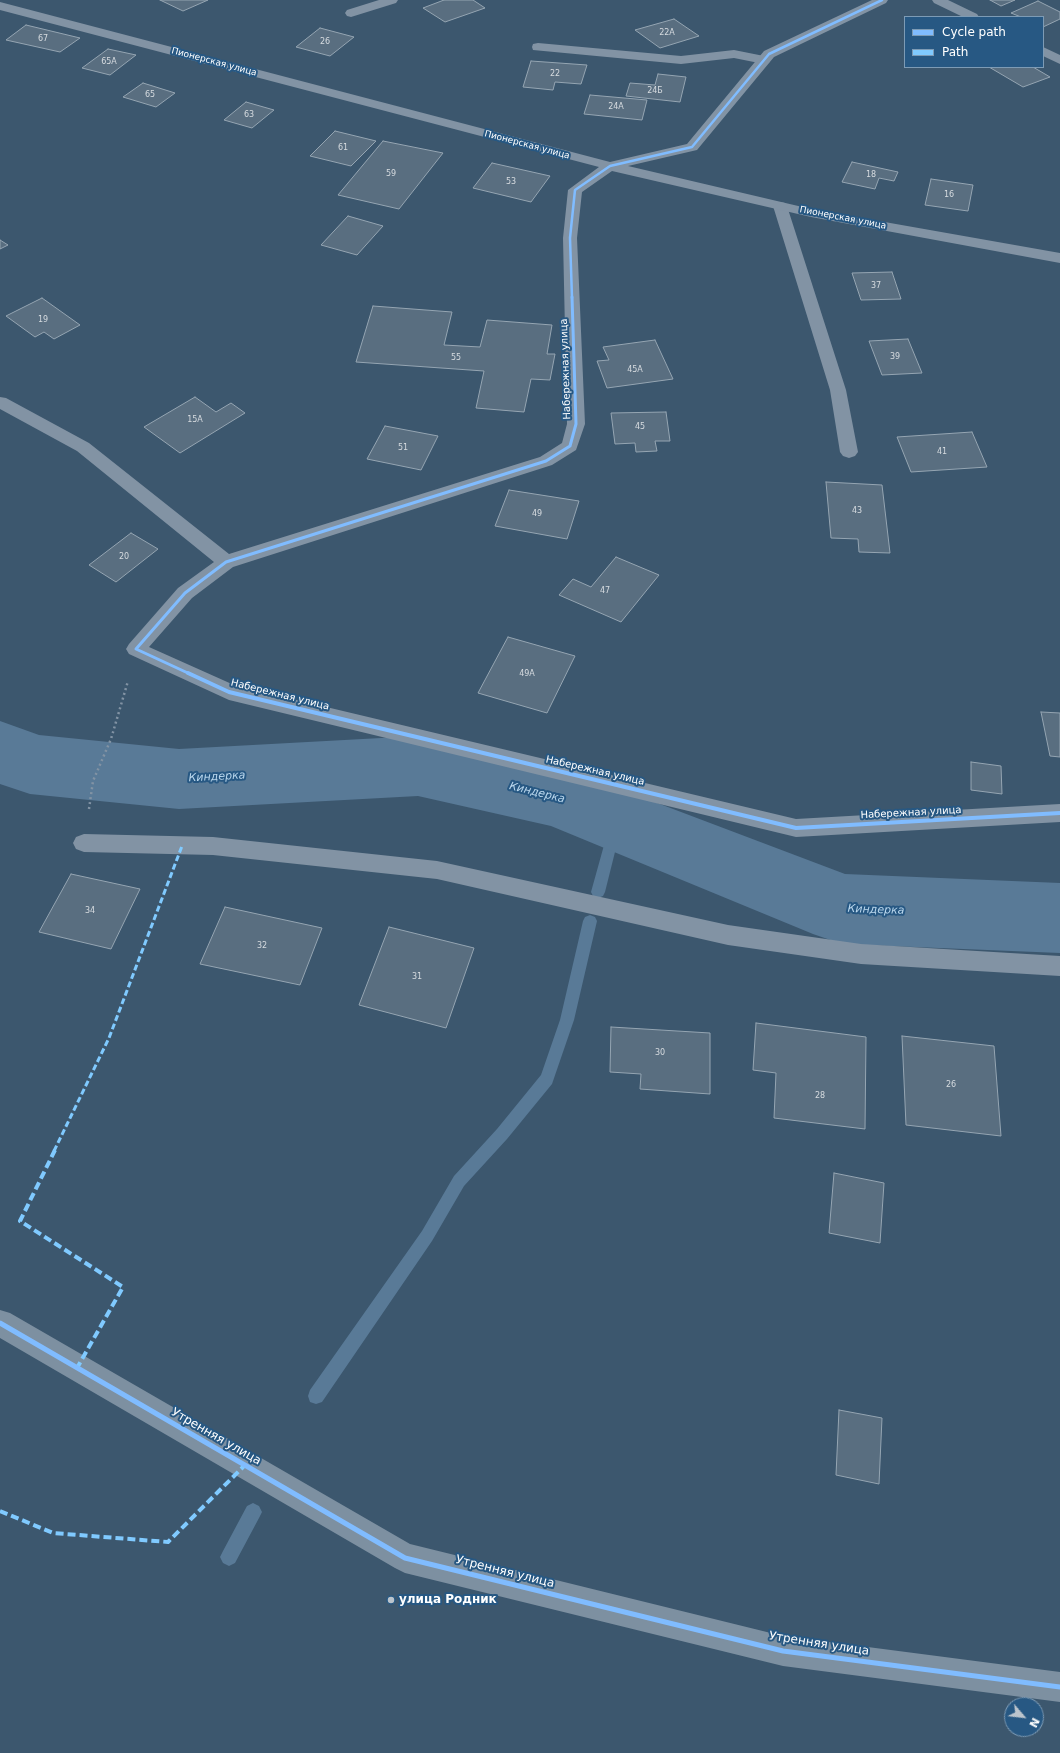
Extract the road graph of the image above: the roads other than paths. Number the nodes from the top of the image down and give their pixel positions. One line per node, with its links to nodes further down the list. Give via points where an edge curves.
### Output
1 (392, 0): 5 (street)
2 (882, 0): 9 (street, via 769,54)
3 (938, 0): 6 (street)
4 (0, 6): 11 (street, Пионерская улица)
5 (351, 13)
6 (971, 16)
7 (538, 47): 9 (street, via 681,60 734,54)
8 (1044, 52): 10 (street)
9 (764, 60): 11 (street, via 692,147)
10 (1060, 60)
11 (610, 166): 12 (street, Пионерская улица); 16 (street, Набережная улица, via 576,190 570,238 576,424 570,446 546,461)
12 (780, 206): 13 (street, Пионерская улица); 15 (street, via 838,390)
13 (1060, 258)
14 (0, 402): 16 (street, via 83,447)
15 (849, 452)
16 (226, 562): 17 (street, Набережная улица, via 184,593 136,649 229,692 796,828)
17 (1060, 813)
18 (84, 843): 19 (street, via 213,846 437,870 736,936 861,954)
19 (1060, 966)
20 (0, 1323): 21 (street, Утренняя улица, via 405,1558 783,1651)
21 (1060, 1687)

